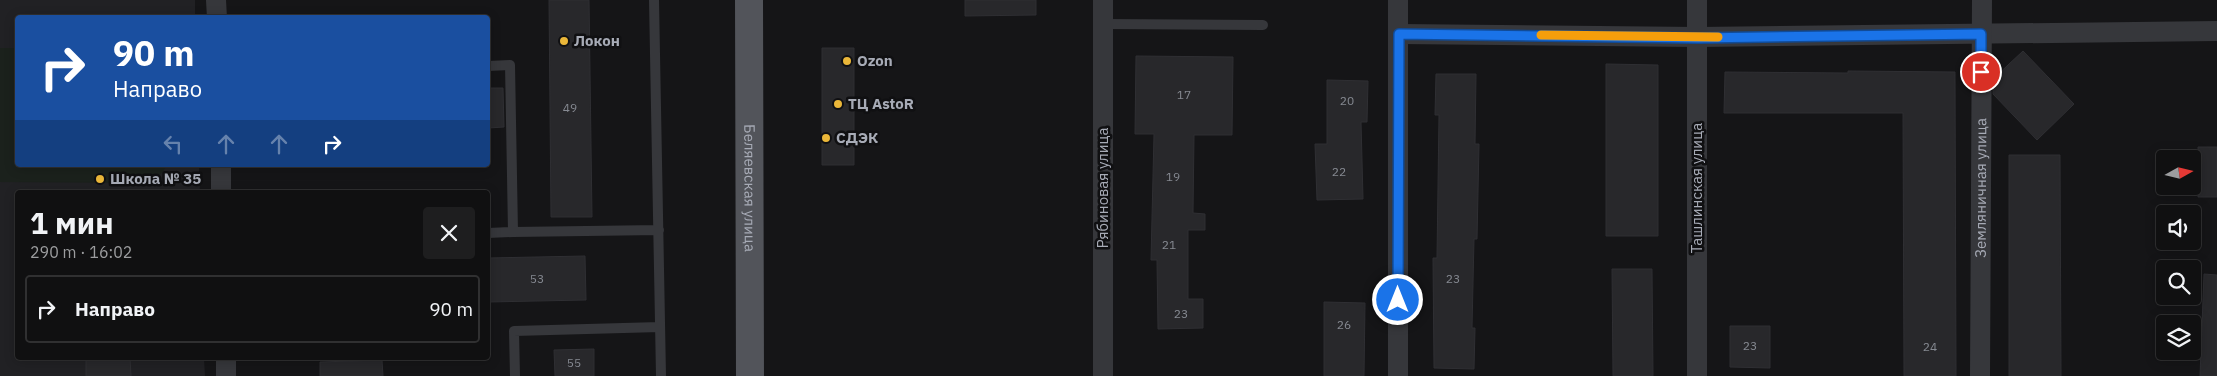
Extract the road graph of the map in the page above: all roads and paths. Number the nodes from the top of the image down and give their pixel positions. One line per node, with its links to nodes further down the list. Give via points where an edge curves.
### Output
1 (216, 0): 8 (street)
2 (654, 0): 18 (lane)
3 (749, 0): 26 (main road, Беляевская улица)
4 (1103, 0): 9 (street, Рябиновая улица)
5 (1398, 0): 12 (street)
6 (1697, 0): 14 (street, Ташлинская улица)
7 (1982, 0): 13 (street, Земляничная улица)
8 (217, 15)
9 (1104, 24): 10 (lane); 27 (street, Рябиновая улица)
10 (1263, 25)
11 (2217, 31): 13 (street)
12 (1399, 34): 14 (street); 28 (street)
13 (1981, 34): 14 (street); 30 (street, Земляничная улица)
14 (1698, 38): 29 (street, Ташлинская улица)
15 (490, 66): 19 (lane, via 510,66)
16 (221, 167): 17 (street)
17 (221, 190)
18 (659, 230): 19 (lane); 21 (lane)
19 (513, 232): 20 (lane)
20 (490, 233)
21 (660, 327): 24 (lane, via 514,331); 25 (lane)
22 (226, 360): 23 (street)
23 (226, 376)
24 (515, 376)
25 (661, 376)
26 (750, 376)
27 (1103, 376)
28 (1398, 376)
29 (1697, 376)
30 (1980, 376)

